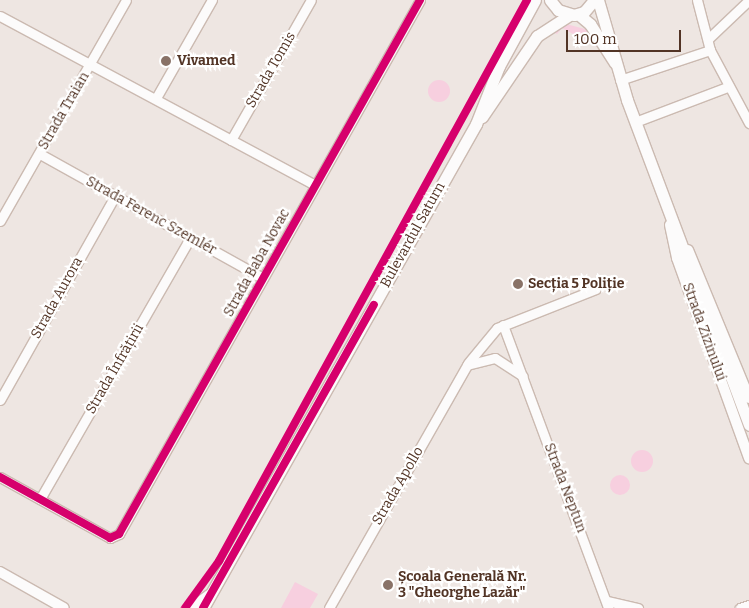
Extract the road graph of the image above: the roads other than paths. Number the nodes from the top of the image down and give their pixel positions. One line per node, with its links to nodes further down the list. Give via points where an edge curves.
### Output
1 (126, 0): 15 (street, Strada Traian)
2 (212, 0): 19 (street)
3 (311, 0): 24 (street, Strada Tomis)
4 (420, 0): 26 (street, Strada Baba Novac)
5 (535, 0): 23 (main road, Bulevardul Saturn, via 499,66)
6 (550, 0): 11 (main road, Strada Zizinului)
7 (594, 0): 11 (main road, Bulevardul Saturn)
8 (598, 0): 16 (main road, Strada Zizinului, via 614,45)
9 (697, 0): 13 (street)
10 (749, 0): 13 (street)
11 (574, 14): 16 (main road, Strada Zizinului, via 590,24); 23 (main road, Bulevardul Saturn, via 538,36)
12 (0, 16): 15 (street)
13 (708, 39): 14 (street)
14 (710, 50): 17 (street); 18 (street)
15 (92, 62): 19 (street); 25 (street, Strada Traian)
16 (616, 64): 17 (main road, Strada Zizinului)
17 (620, 80): 21 (main road, Strada Zizinului)
18 (727, 87): 20 (street); 21 (street)
19 (156, 98): 24 (street)
20 (745, 110): 22 (street)
21 (635, 122): 28 (main road, Strada Zizinului)
22 (749, 123)
23 (476, 124): 43 (main road, Bulevardul Saturn)
24 (231, 140): 26 (street)
25 (40, 154): 27 (street, Strada Ferenc Szemlér); 29 (street, Strada Traian)
26 (315, 185): 31 (street, Strada Baba Novac)
27 (115, 196): 30 (street, Strada Ferenc Szemlér); 37 (street, Strada Aurora)
28 (666, 204): 36 (street, Strada Zizinului); 38 (main road, Strada Zizinului); 39 (street, Strada Zizinului, via 676,258)
29 (0, 221)
30 (190, 238): 31 (street, Strada Ferenc Szemlér); 41 (street, Strada Înfrățirii)
31 (263, 278): 41 (street, Strada Baba Novac, via 115,538)
32 (596, 290): 33 (street)
33 (503, 325): 34 (street, Strada Apollo, via 480,344); 35 (street, Strada Neptun)
34 (467, 365): 35 (street, via 495,358); 49 (street, Strada Apollo)
35 (523, 376): 44 (street, Strada Neptun)
36 (749, 398)
37 (0, 400)
38 (749, 425)
39 (749, 458)
40 (0, 477): 41 (street)
41 (40, 499)
42 (0, 572): 46 (street)
43 (210, 595): 47 (main road); 48 (main road, Bulevardul Saturn)
44 (607, 604): 50 (street, Strada Neptun)
45 (749, 605): 51 (street)
46 (64, 608)
47 (191, 608)
48 (203, 608)
49 (329, 608)
50 (638, 608)
51 (740, 608)

